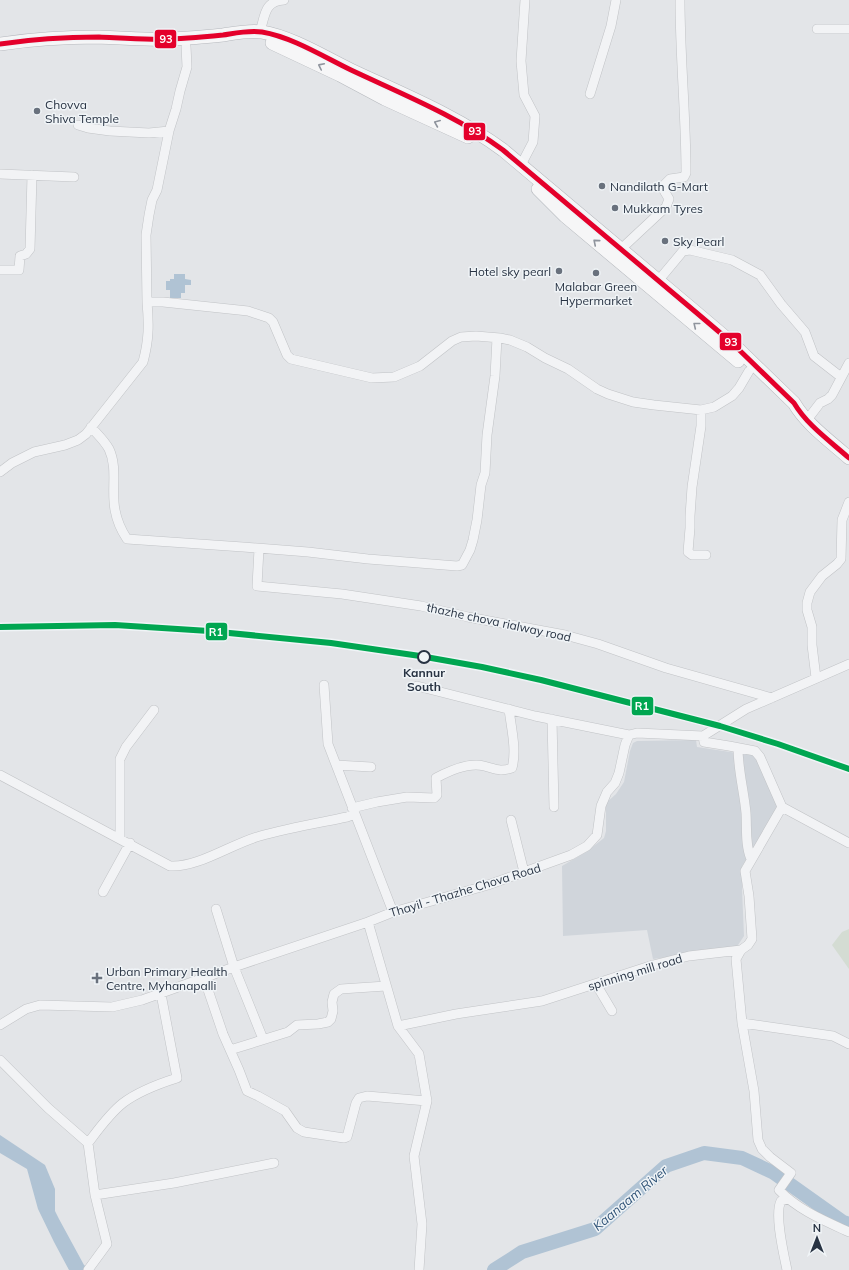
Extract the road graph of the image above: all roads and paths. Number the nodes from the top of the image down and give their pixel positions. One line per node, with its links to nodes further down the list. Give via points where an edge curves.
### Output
1 (284, 0): 7 (street, via 276,0 269,6)
2 (525, 0): 14 (street, via 521,61 524,95 535,116 533,142)
3 (616, 0): 11 (street, via 611,26)
4 (680, 0): 18 (street, via 686,173 684,177 670,179 662,187 669,199 666,207)
5 (817, 29): 6 (street)
6 (849, 29)
7 (260, 32): 8 (highway, via 237,32); 14 (highway, via 299,45 445,115 482,135)
8 (185, 42): 9 (highway, via 98,37 33,39); 10 (highway, via 165,47 88,44 20,47); 13 (street, via 187,68); 24 (highway, one-way to 8, via 711,338 565,216 530,181 462,133 385,99 276,44 257,40)
9 (0, 44)
10 (0, 51)
11 (590, 94)
12 (78, 125): 13 (street, via 120,132)
13 (169, 131): 21 (street, via 146,235)
14 (521, 165): 18 (highway)
15 (0, 174): 16 (street)
16 (32, 175): 17 (street); 19 (street, via 30,249 20,256 20,270)
17 (74, 177)
18 (621, 249): 20 (highway)
19 (0, 270)
20 (658, 281): 24 (highway, via 731,342); 25 (street, via 683,251 690,250 732,260 760,275 805,332 814,356)
21 (147, 302): 22 (street, via 248,311 269,318 291,359 372,378 402,375 420,366 461,337); 28 (street, via 149,326 143,362)
22 (497, 338): 26 (street, via 527,347 568,369 597,389 620,398); 32 (street, via 485,473 473,540 462,564 457,566)
23 (849, 363): 25 (street)
24 (751, 368): 26 (street, via 732,396 714,407); 27 (highway, via 794,404)
25 (841, 377): 27 (street, via 832,395)
26 (701, 410): 33 (street, via 688,552 692,555)
27 (803, 417): 29 (highway)
28 (90, 427): 30 (street, via 78,440 34,452 12,462); 32 (street, via 109,450 114,478 115,509 120,527 127,539)
29 (849, 458)
30 (0, 472)
31 (849, 502): 35 (street, via 842,520 841,559 822,576 810,592 807,603 812,627)
32 (259, 549): 38 (street, thazhe chova rialway road, via 257,586 342,594 422,606 565,635 666,668)
33 (706, 555)
34 (849, 664): 35 (street)
35 (816, 678): 38 (street)
36 (324, 685): 45 (street, via 328,744)
37 (417, 686): 39 (street)
38 (772, 698): 43 (street, via 746,709)
39 (509, 709): 41 (street); 50 (street, via 513,739 512,768 492,770 479,766 462,767 436,778 437,795 434,798 407,797 376,802)
40 (154, 710): 52 (street, via 120,759)
41 (552, 719): 42 (street); 48 (street)
42 (630, 735): 43 (street, via 637,733); 56 (street, Thayil - Thazhe Chova Road, via 624,745 615,783 607,792 601,806 597,835 587,846 572,855)
43 (704, 736): 44 (street, via 704,742)
44 (738, 748): 49 (street, via 755,751 760,757); 55 (street, via 746,813 747,851 751,859)
45 (336, 765): 46 (street); 50 (street)
46 (371, 767)
47 (0, 775): 52 (street)
48 (554, 807)
49 (782, 807): 54 (street); 55 (street)
50 (354, 811): 53 (street, via 347,817 259,836 206,858 177,866 170,866); 59 (street)
51 (511, 820): 56 (street)
52 (120, 838): 53 (street)
53 (130, 843): 57 (street)
54 (849, 843)
55 (752, 857): 61 (street, via 745,871 752,939)
56 (524, 872): 59 (street, Thayil - Thazhe Chova Road)
57 (103, 892)
58 (216, 909): 62 (street)
59 (393, 912): 60 (street, Thayil - Thazhe Chova Road)
60 (368, 922): 62 (street, Thayil - Thazhe Chova Road); 65 (street)
61 (741, 950): 64 (street, spinning mill road, via 689,956); 68 (street, via 736,959)
62 (234, 967): 63 (street, Thayil - Thazhe Chova Road); 71 (street)
63 (204, 978): 66 (street, Thayil - Thazhe Chova Road); 73 (street)
64 (596, 984): 67 (street); 70 (street, spinning mill road, via 542,1001)
65 (386, 986): 70 (street); 71 (street, via 341,989 334,994 333,1011 328,1022 298,1025 288,1032)
66 (161, 994): 69 (street, Thayil - Thazhe Chova Road, via 112,1007 40,1005 26,1009); 76 (street, via 177,1078 155,1085 122,1103)
67 (612, 1011)
68 (742, 1023): 72 (street, via 833,1036); 79 (street, via 754,1091 758,1140 762,1149 791,1173 779,1190)
69 (0, 1025)
70 (398, 1026): 75 (street, via 419,1054)
71 (263, 1039): 73 (street)
72 (849, 1044)
73 (230, 1050): 75 (street, via 247,1091 285,1111 297,1128 304,1132 347,1137 359,1098 367,1096)
74 (0, 1060): 76 (street)
75 (427, 1101): 82 (street, via 414,1156 422,1224)
76 (88, 1143): 78 (street)
77 (274, 1162): 78 (street, via 174,1183)
78 (96, 1195): 81 (street, via 107,1244)
79 (787, 1199): 80 (street); 83 (street, via 781,1201 779,1211)
80 (849, 1232)
81 (91, 1267)
82 (420, 1270)
83 (787, 1270)

